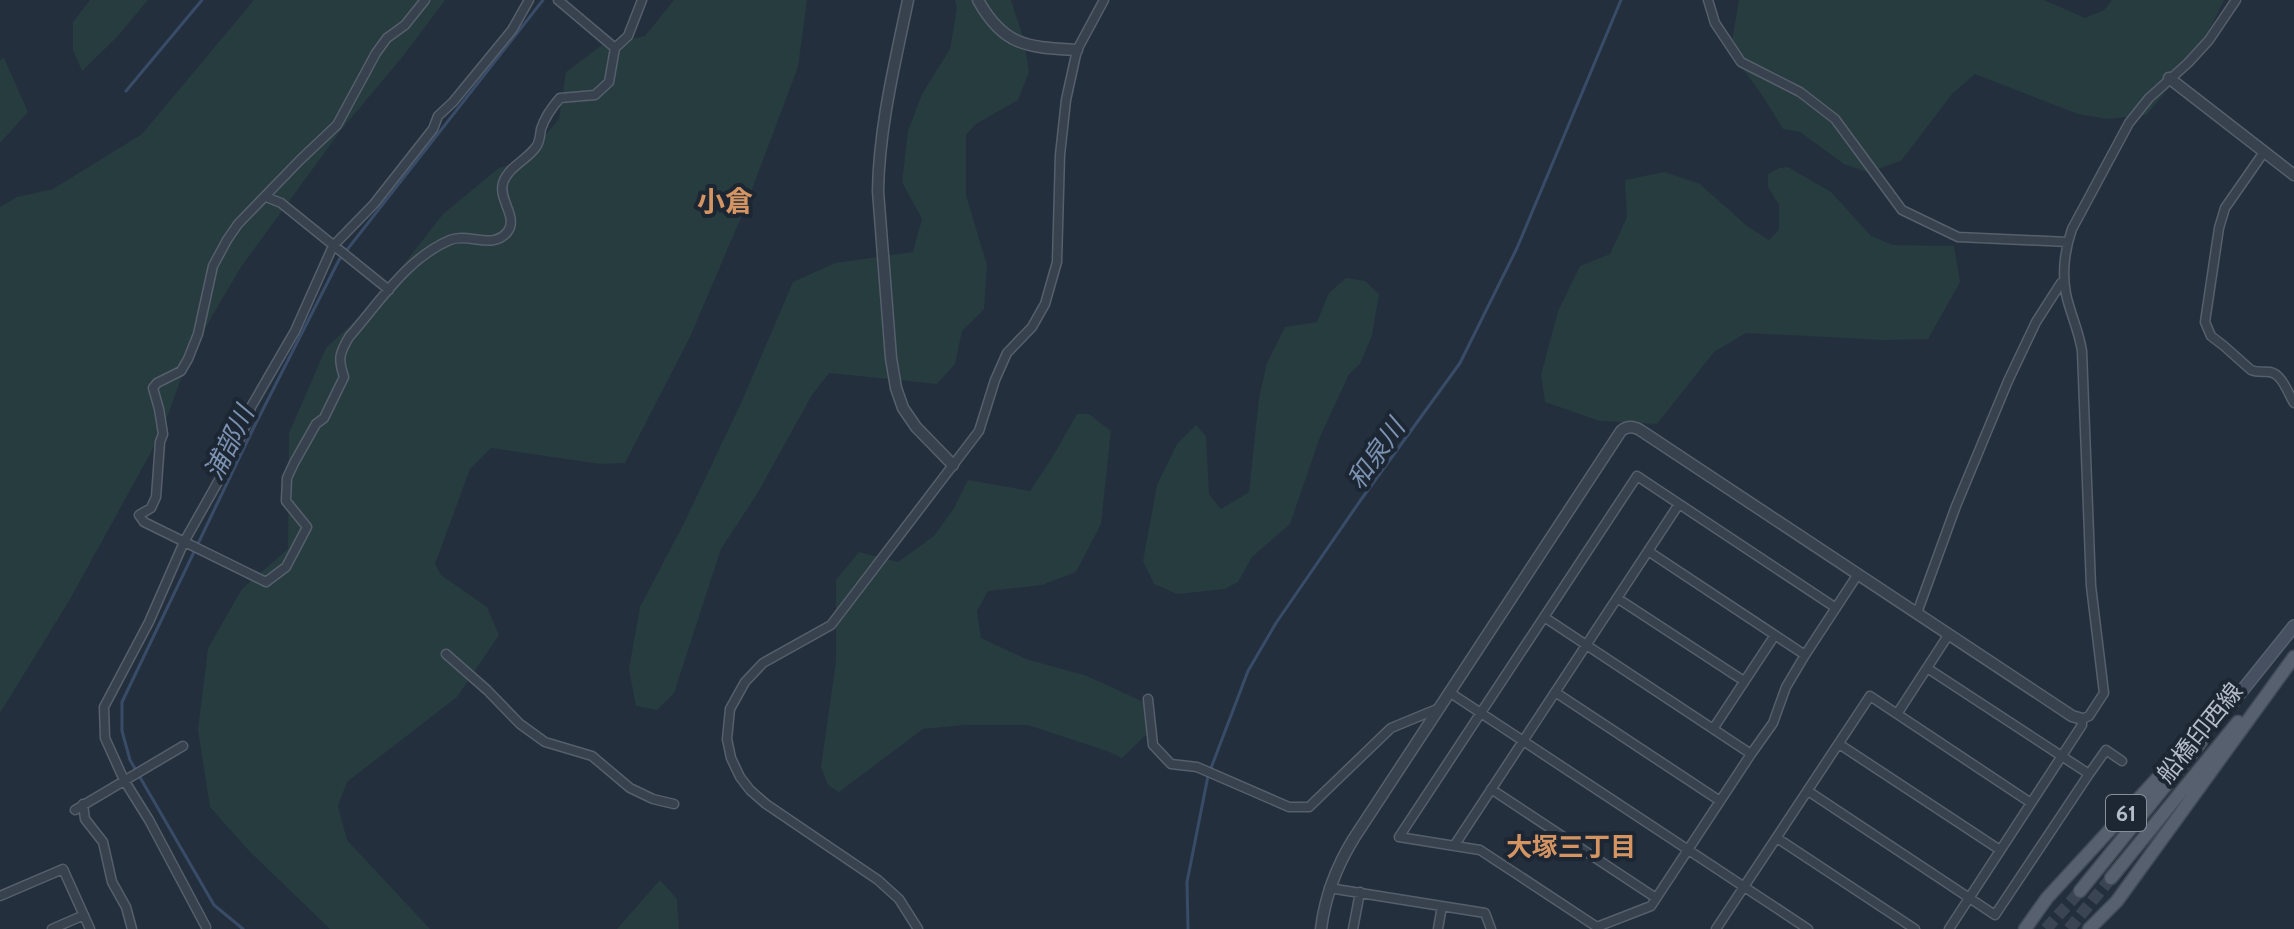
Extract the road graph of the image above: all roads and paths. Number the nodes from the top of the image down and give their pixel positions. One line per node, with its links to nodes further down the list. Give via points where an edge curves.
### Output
1 (425, 0): 15 (street, via 376,53 337,125)
2 (529, 0): 17 (street, via 512,30 438,116 374,204)
3 (558, 0): 10 (street)
4 (642, 0): 10 (street, via 628,36)
5 (908, 0): 21 (street, via 879,167 891,358 903,408)
6 (978, 0): 11 (street, via 1005,36 1032,46)
7 (1104, 0): 11 (street)
8 (1708, 0): 16 (street, via 1715,23 1741,62 1800,92 1835,119 1902,210 1958,237)
9 (2236, 0): 12 (street, via 2209,40)
10 (615, 48): 19 (street, via 609,82 595,95 560,98 536,147 508,174 502,195 510,214 508,230 492,241 452,238 414,261)
11 (1077, 50): 21 (street, via 1060,155 1057,262 1045,304 1007,353 979,431)
12 (2169, 78): 13 (street); 16 (street, via 2129,123)
13 (2264, 152): 14 (street); 20 (street, via 2225,208 2205,322 2211,336 2251,370 2279,376)
14 (2294, 175)
15 (266, 197): 17 (street, via 281,203); 23 (street, via 220,249 198,334 181,371 153,388 163,434 156,497 139,515)
16 (2068, 242): 46 (street, via 2066,294 2082,351 2091,586 2105,690)
17 (333, 246): 19 (street); 23 (street, via 295,331 251,407 232,457)
18 (2061, 283): 28 (street, via 2008,381)
19 (389, 290): 23 (street, via 342,349 344,377 287,478 286,501 307,527 286,567 266,582)
20 (2294, 403)
21 (953, 465): 79 (street, via 831,625 763,663 737,693 727,722 731,758 750,790 878,880 899,899)
22 (1679, 504): 24 (street); 27 (street); 29 (street, via 1637,476)
23 (184, 542): 55 (street, via 104,707 105,738)
24 (1648, 551): 26 (street); 32 (street)
25 (1858, 574): 27 (street); 28 (street); 39 (street, via 1640,430 1625,427)
26 (1617, 598): 33 (street); 38 (street)
27 (1836, 608): 35 (street)
28 (1917, 613): 31 (street)
29 (1544, 617): 33 (street); 44 (street)
30 (2294, 626): 42 (main road)
31 (1949, 634): 37 (street); 46 (street)
32 (1775, 635): 35 (street); 38 (street)
33 (1586, 645): 40 (street); 47 (street)
34 (446, 654): 60 (street, via 545,742 592,756 630,788)
35 (1805, 655): 51 (street, via 1773,723)
36 (2294, 656): 65 (main road, 船橋印西線 / 61); 89 (main road, via 2117,901)
37 (1927, 668): 45 (street); 52 (street)
38 (1744, 681): 47 (street)
39 (1449, 692): 43 (street); 44 (street)
40 (1555, 692): 48 (street); 58 (street)
41 (1148, 699): 43 (street, via 1153,745 1171,764 1197,767 1289,807 1309,807 1391,728)
42 (2233, 702): 68 (main road, 船橋印西線 / 61); 88 (main road, 61, via 2047,898)
43 (1437, 709): 67 (street, via 1342,857)
44 (1481, 713): 48 (street); 62 (street, via 1399,837)
45 (1897, 714): 49 (street, via 1870,696); 59 (street)
46 (2082, 719): 52 (street)
47 (1713, 729): 51 (street)
48 (1523, 741): 56 (street); 63 (street)
49 (1839, 744): 57 (street); 64 (street)
50 (183, 746): 55 (street)
51 (1751, 754): 58 (street)
52 (2062, 756): 54 (street); 59 (street)
53 (2122, 761): 54 (street, via 2106,750)
54 (2089, 774): 71 (street, via 1995,915)
55 (124, 780): 75 (street); 78 (street, via 79,807 103,842 112,882)
56 (1491, 789): 62 (street); 72 (street)
57 (1808, 791): 61 (street); 71 (street)
58 (1720, 801): 63 (street)
59 (2031, 803): 64 (street)
60 (674, 804)
61 (1777, 838): 66 (street); 86 (street)
62 (1454, 846): 72 (street, via 1480,850 1597,927 1651,906)
63 (1688, 850): 66 (street); 72 (street)
64 (2000, 850): 71 (street)
65 (2111, 878)
66 (1744, 887): 84 (street); 85 (street)
67 (1329, 888): 69 (street); 80 (street)
68 (2080, 891)
69 (1360, 892): 73 (street); 81 (street)
70 (0, 896): 74 (street, via 63,869)
71 (1969, 897): 87 (street)
72 (1656, 898)
73 (1442, 906): 82 (street); 83 (street, via 1485,913)
74 (84, 915): 76 (street); 77 (street)
75 (206, 927)
76 (52, 929)
77 (90, 929)
78 (132, 929)
79 (918, 929)
80 (1321, 929)
81 (1353, 929)
82 (1438, 929)
83 (1491, 929)
84 (1716, 929)
85 (1808, 929)
86 (1915, 929)
87 (1949, 929)
88 (2025, 929)
89 (2089, 929)

